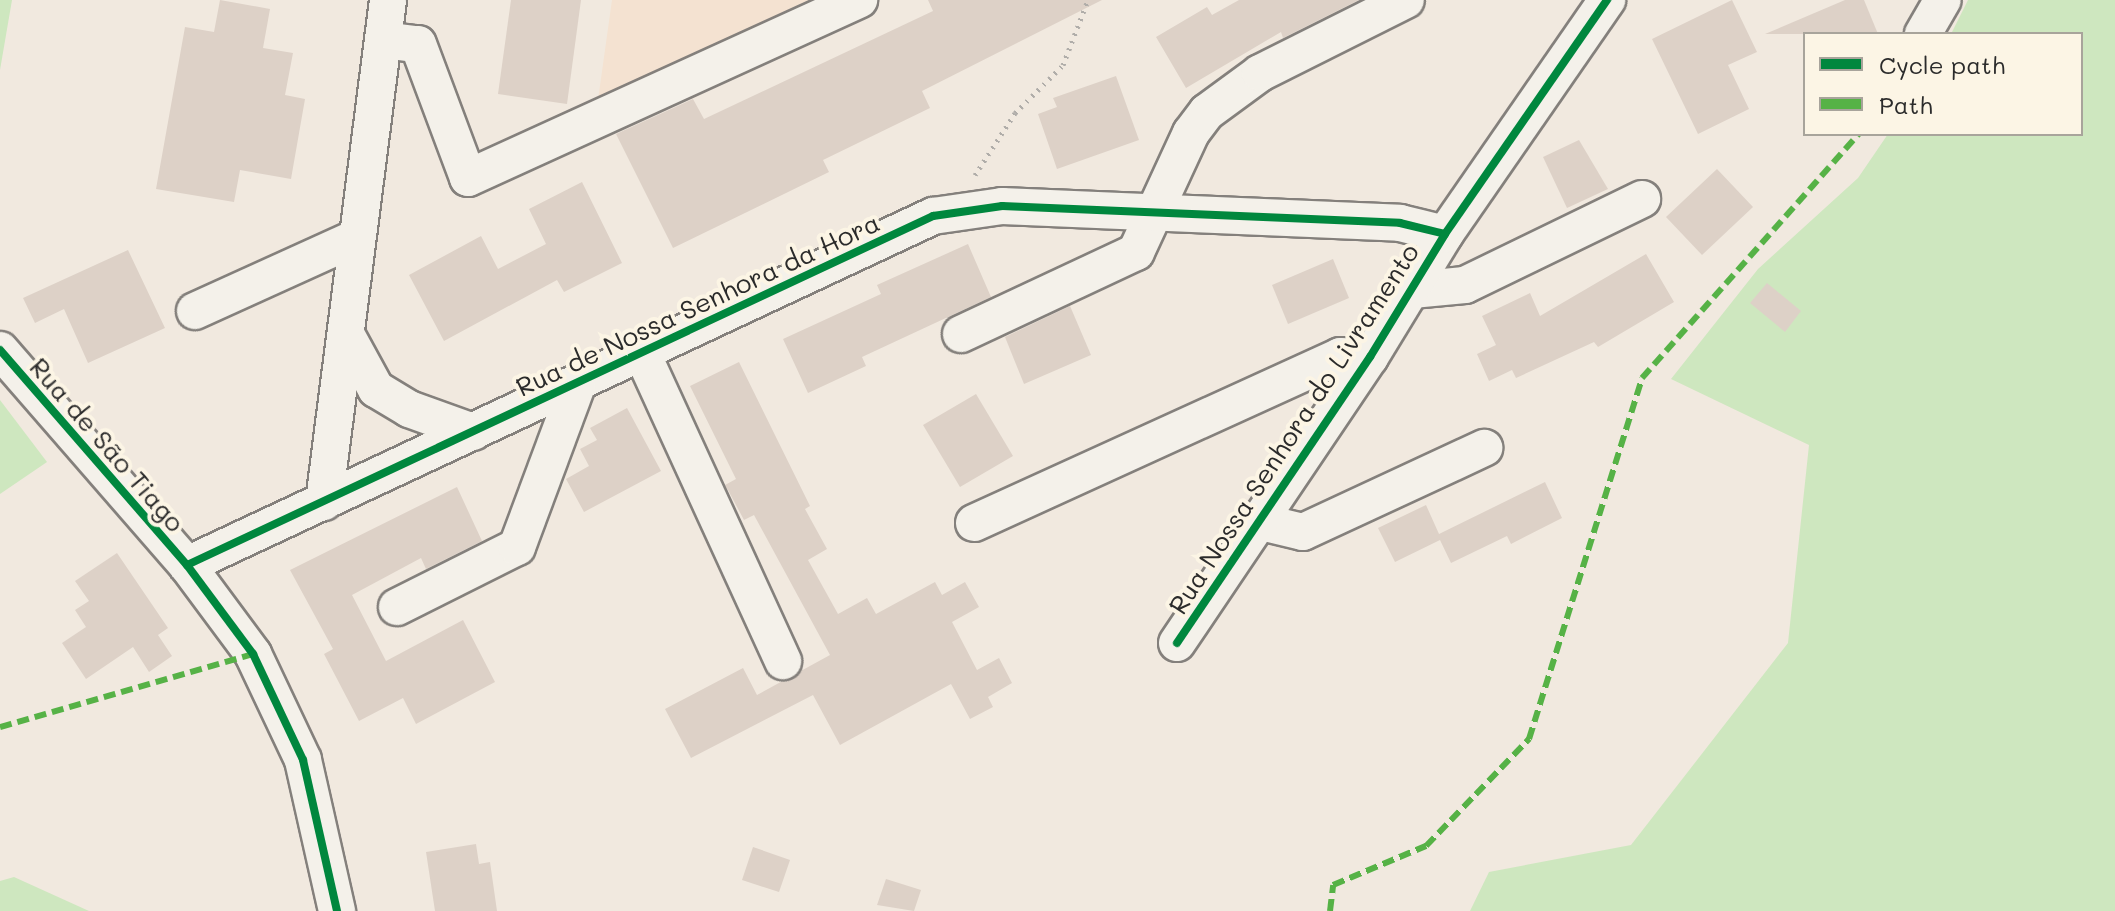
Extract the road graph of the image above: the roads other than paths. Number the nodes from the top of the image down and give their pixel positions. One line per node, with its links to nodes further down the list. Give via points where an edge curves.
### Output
1 (388, 0): 7 (street)
2 (859, 0): 7 (street, via 468,178 418,44)
3 (1406, 0): 9 (street, via 1226,95 1191,133)
4 (1607, 0): 10 (street, Rua Nossa Senhora do Livramento)
5 (1943, 0): 6 (street)
6 (1924, 32)
7 (383, 40): 11 (street)
8 (1642, 199): 12 (street, via 1465,285)
9 (1153, 213): 10 (street, Rua de Nossa Senhora da Hora, via 1400,223); 15 (street, via 1136,252); 17 (street, Rua de Nossa Senhora da Hora, via 1002,206 933,216)
10 (1445, 234): 12 (street, Rua Nossa Senhora do Livramento)
11 (356, 238): 13 (street); 14 (street)
12 (1412, 290): 18 (street, Rua Nossa Senhora do Livramento)
13 (195, 311)
14 (346, 334): 20 (street, via 376,389 409,409); 22 (street)
15 (961, 334)
16 (0, 350): 25 (street, Rua de São Tiago)
17 (642, 353): 19 (street, Rua de Nossa Senhora da Hora); 28 (street)
18 (1370, 357): 23 (street, Rua Nossa Senhora do Livramento); 24 (street, via 1340,356)
19 (577, 386): 20 (street, Rua de Nossa Senhora da Hora); 26 (street, via 517,547)
20 (473, 432): 22 (street, Rua de Nossa Senhora da Hora)
21 (1484, 448): 23 (street, via 1303,532)
22 (324, 502): 25 (street, Rua de Nossa Senhora da Hora)
23 (1257, 521): 27 (street, Rua Nossa Senhora do Livramento)
24 (974, 523)
25 (187, 565): 29 (street, Rua de São Tiago, via 253,654 303,760)
26 (397, 607)
27 (1177, 643)
28 (783, 661)
29 (337, 911)

